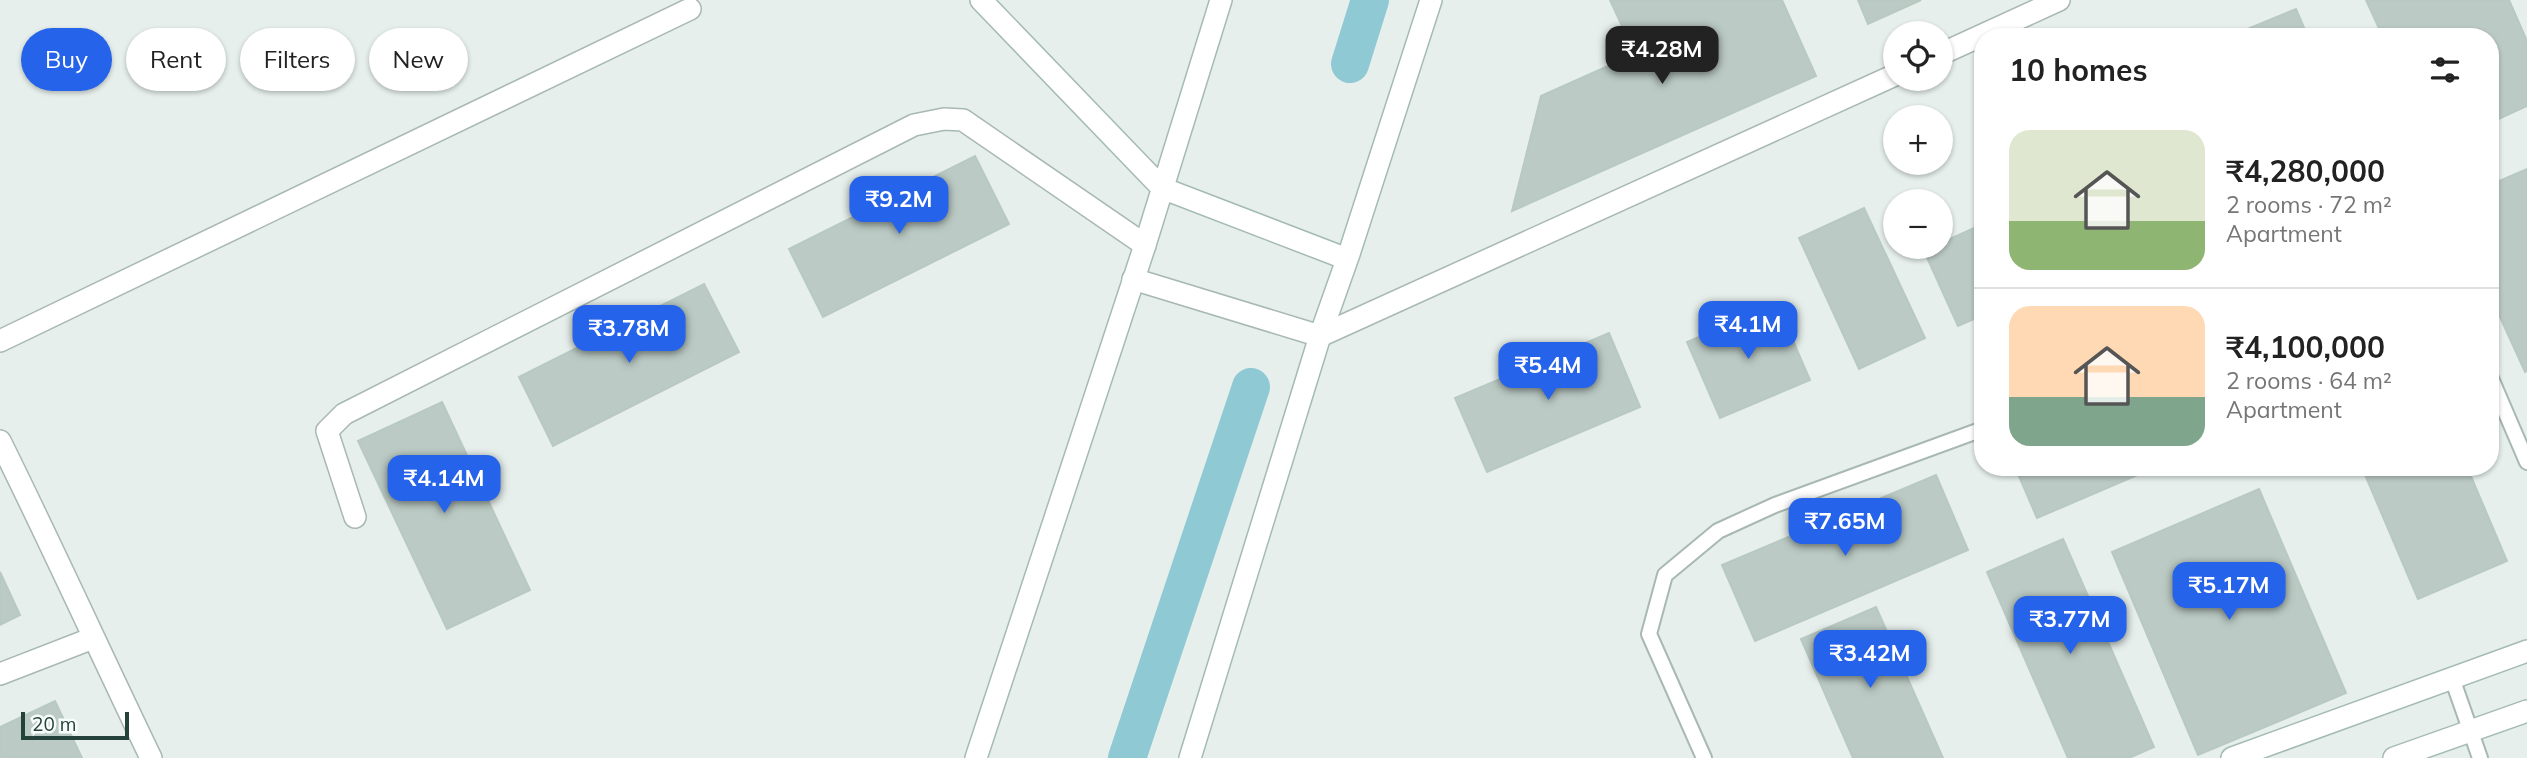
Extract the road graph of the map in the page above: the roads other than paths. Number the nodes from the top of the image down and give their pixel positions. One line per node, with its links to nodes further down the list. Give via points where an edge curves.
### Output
1 (981, 0): 10 (street)
2 (1222, 0): 10 (street)
3 (2059, 0): 6 (street)
4 (1434, 2): 12 (street)
5 (691, 9): 15 (street)
6 (1998, 28)
7 (1974, 39): 8 (street)
8 (1953, 49)
9 (1883, 80): 14 (street)
10 (1162, 188): 11 (street); 12 (street)
11 (1145, 245): 13 (street); 20 (street, via 963,120 914,125 344,414 327,430)
12 (1347, 259): 14 (street)
13 (1133, 279): 14 (street); 28 (street)
14 (1320, 336): 29 (street)
15 (0, 341)
16 (2499, 397): 19 (lane)
17 (1974, 432): 30 (lane, via 1775,505 1718,531 1665,575 1649,634)
18 (0, 441): 21 (street)
19 (2527, 462)
20 (355, 517)
21 (93, 638): 23 (street); 27 (street)
22 (2527, 651): 24 (street)
23 (0, 674)
24 (2452, 678): 26 (lane); 31 (street)
25 (2527, 711): 26 (street)
26 (2470, 731): 32 (street); 33 (lane)
27 (151, 758)
28 (976, 758)
29 (1190, 758)
30 (1704, 758)
31 (2232, 758)
32 (2394, 758)
33 (2480, 758)

